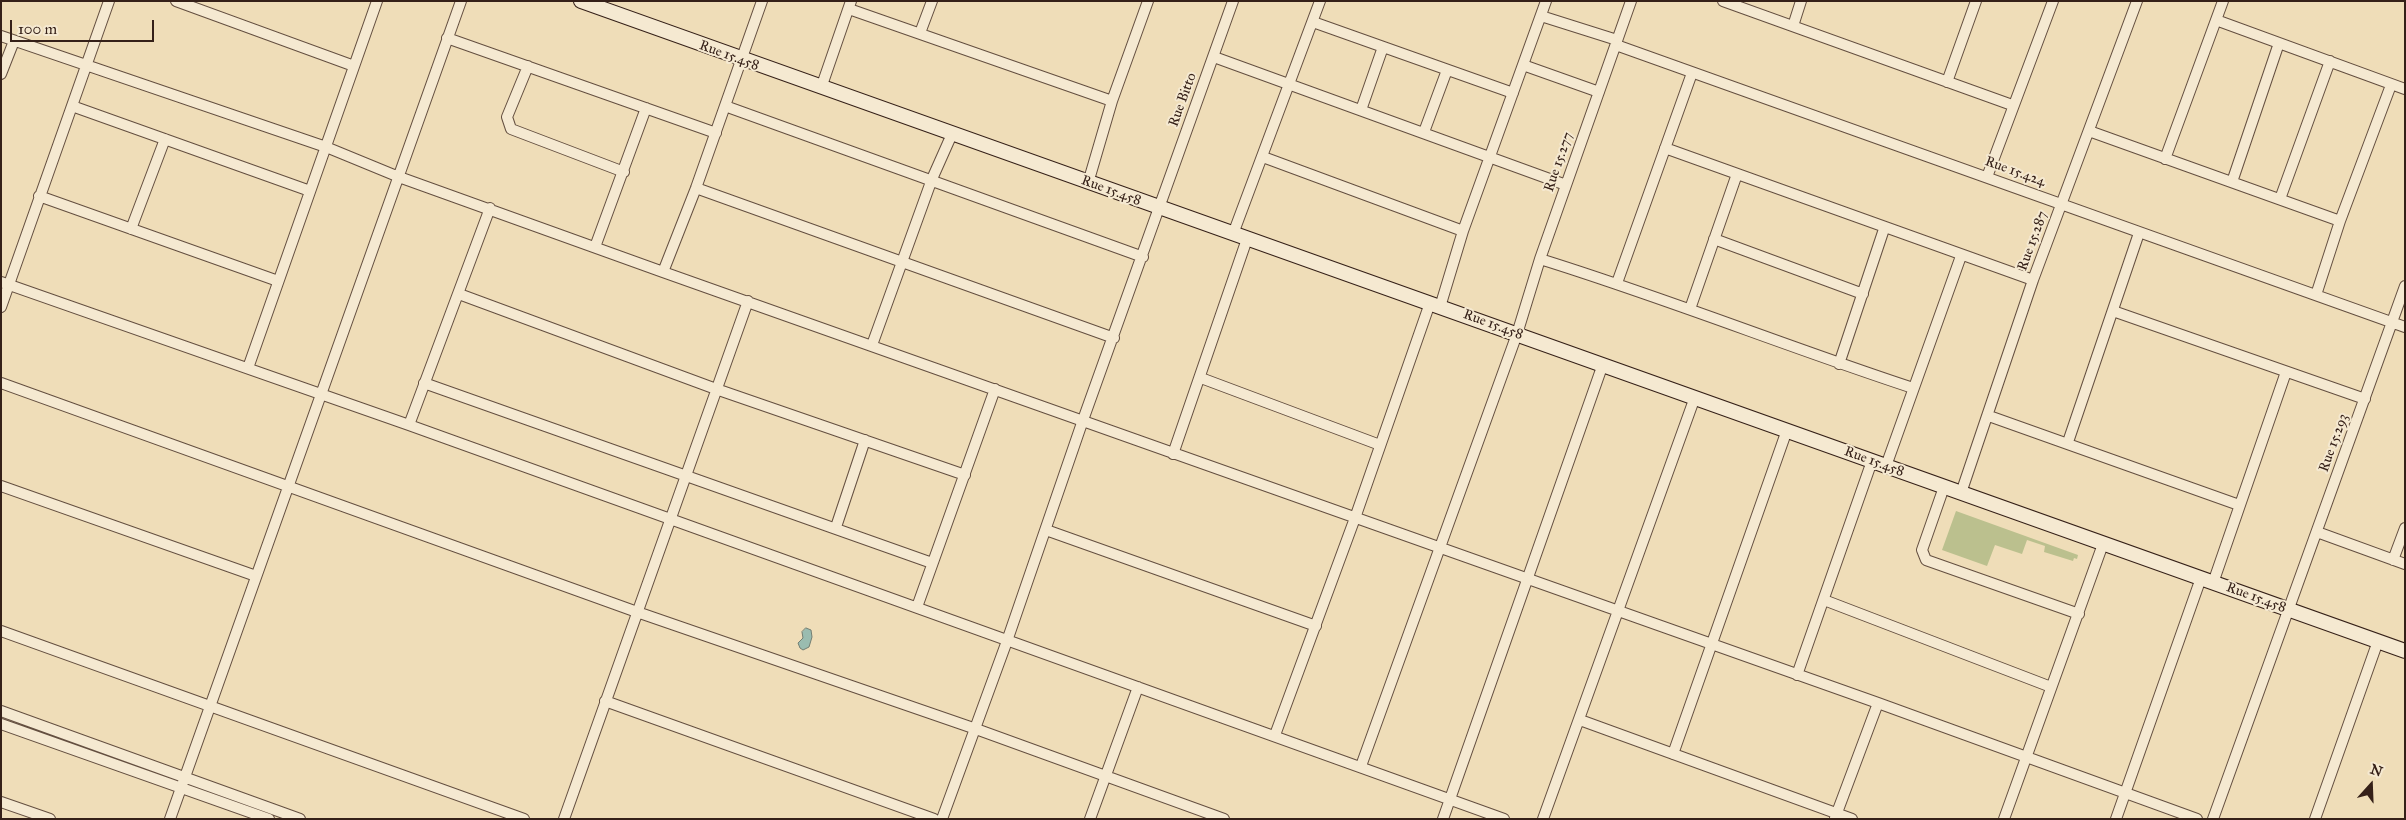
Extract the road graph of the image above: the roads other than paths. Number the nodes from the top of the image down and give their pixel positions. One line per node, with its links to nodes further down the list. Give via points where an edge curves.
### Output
1 (109, 1): 34 (street)
2 (176, 1): 36 (street)
3 (377, 1): 36 (street)
4 (461, 1): 26 (street)
5 (581, 1): 32 (main road, Rue 15.458)
6 (762, 1): 32 (street)
7 (932, 1): 24 (street)
8 (1148, 1): 48 (street)
9 (1233, 1): 31 (street, Rue Bitto)
10 (1320, 1): 22 (street)
11 (1546, 1): 20 (street)
12 (1631, 1): 28 (street, Rue 15.277)
13 (1724, 1): 23 (street)
14 (1801, 1): 23 (street)
15 (1976, 1): 41 (street)
16 (2053, 1): 49 (street)
17 (2137, 1): 54 (street, Rue 15.287)
18 (2223, 1): 21 (street)
19 (850, 5): 24 (street); 44 (street)
20 (1541, 16): 28 (street, Rue 15.424); 35 (street)
21 (2216, 20): 29 (street); 63 (street)
22 (1313, 22): 30 (street); 43 (street)
23 (1793, 26): 41 (street)
24 (920, 33): 48 (street)
25 (1, 36): 27 (street)
26 (447, 38): 37 (street); 66 (street)
27 (14, 40): 34 (street); 40 (street)
28 (1616, 43): 39 (street, Rue 15.424); 46 (street, Rue 15.277)
29 (2279, 43): 33 (street); 69 (street)
30 (1383, 47): 38 (street); 53 (street)
31 (1214, 57): 43 (street); 78 (street, Rue Bitto)
32 (741, 60): 44 (main road, Rue 15.458); 51 (street)
33 (2330, 61): 42 (street); 75 (street)
34 (86, 64): 50 (street); 59 (street)
35 (1523, 65): 46 (street); 47 (street)
36 (354, 66): 59 (street)
37 (528, 66): 52 (street); 64 (street, via 507,117 511,129)
38 (1447, 70): 47 (street); 55 (street)
39 (1692, 73): 60 (street); 67 (street, Rue 15.424)
40 (1, 74)
41 (1947, 82): 49 (street)
42 (2391, 84): 45 (street); 79 (street)
43 (1290, 85): 53 (street); 62 (street)
44 (821, 88): 57 (main road, Rue 15.458)
45 (2405, 89)
46 (1599, 92): 71 (street, Rue 15.277)
47 (1513, 93): 61 (street)
48 (1112, 101): 70 (street)
49 (2012, 104): 67 (street)
50 (72, 106): 58 (street); 74 (street)
51 (725, 106): 56 (street); 68 (street)
52 (646, 108): 56 (street); 64 (street)
53 (1361, 110): 55 (street)
54 (2089, 131): 63 (street); 76 (street, Rue 15.287)
55 (1424, 132): 61 (street)
56 (716, 133): 72 (street)
57 (952, 134): 68 (street); 70 (main road, Rue 15.458)
58 (165, 139): 73 (street); 81 (street)
59 (326, 147): 66 (street); 73 (street)
60 (1665, 148): 65 (street); 96 (street)
61 (1490, 156): 71 (street); 82 (street)
62 (1263, 157): 82 (street); 84 (street)
63 (2165, 158): 69 (street)
64 (624, 172): 87 (street)
65 (1737, 174): 80 (street); 86 (street)
66 (399, 177): 77 (street); 121 (street)
67 (1987, 177): 76 (street, Rue 15.424)
68 (932, 179): 88 (street); 91 (street)
69 (2232, 182): 75 (street)
70 (1088, 183): 78 (main road, Rue 15.458)
71 (1566, 185): 90 (street, Rue 15.277)
72 (696, 188): 91 (street); 92 (street)
73 (310, 191): 94 (street)
74 (39, 196): 81 (street); 95 (street)
75 (2280, 199): 79 (street)
76 (2061, 204): 83 (street, Rue 15.424); 93 (street, Rue 15.287)
77 (490, 208): 87 (street); 98 (street)
78 (1159, 209): 84 (main road, Rue 15.458); 88 (street, Rue Bitto)
79 (2340, 221): 100 (street)
80 (1884, 228): 89 (street); 99 (street)
81 (131, 229): 94 (street)
82 (1463, 231): 102 (street)
83 (2139, 233): 100 (street, Rue 15.424); 105 (street)
84 (1233, 234): 85 (main road, Rue 15.458)
85 (1247, 239): 102 (main road, Rue 15.458); 115 (street)
86 (1714, 240): 99 (street); 104 (street)
87 (595, 247): 92 (street)
88 (1143, 256): 109 (street, Rue Bitto)
89 (1961, 256): 93 (street); 118 (street)
90 (1540, 259): 96 (street); 108 (street, Rue 15.277)
91 (902, 260): 109 (street); 110 (street)
92 (663, 272): 101 (street)
93 (2033, 280): 124 (street, Rue 15.287)
94 (278, 281): 113 (street)
95 (5, 283): 103 (street); 113 (street)
96 (1617, 283): 104 (street)
97 (2405, 286): 106 (street, Rue 15.293)
98 (459, 294): 117 (street); 119 (street)
99 (1863, 294): 112 (street)
100 (2316, 295): 106 (street, Rue 15.424)
101 (748, 301): 110 (street); 119 (street)
102 (1435, 305): 108 (main road, Rue 15.458); 130 (street)
103 (1, 307)
104 (1690, 309): 112 (street)
105 (2113, 311): 114 (street); 129 (street)
106 (2391, 322): 107 (street, Rue 15.424); 123 (street, Rue 15.293)
107 (2405, 327)
108 (1517, 334): 111 (main road, Rue 15.458); 148 (street, Rue 15.277)
109 (1114, 338): 125 (street, Rue Bitto)
110 (872, 345): 120 (street)
111 (1603, 364): 122 (main road, Rue 15.458); 153 (street)
112 (1839, 364): 118 (street)
113 (248, 368): 121 (street)
114 (2286, 372): 123 (street); 140 (street)
115 (1201, 378): 130 (street); 131 (street)
116 (1, 383): 137 (street)
117 (424, 383): 126 (street); 134 (street)
118 (1913, 388): 133 (street)
119 (716, 389): 128 (street); 134 (street)
120 (995, 389): 125 (street); 135 (street)
121 (321, 394): 126 (street); 137 (street)
122 (1695, 397): 127 (main road, Rue 15.458); 158 (street)
123 (2365, 399): 146 (street, Rue 15.293)
124 (1989, 416): 129 (street); 139 (street, Rue 15.287)
125 (1083, 420): 131 (street); 145 (street, Rue Bitto)
126 (409, 425): 142 (street)
127 (1787, 430): 132 (main road, Rue 15.458); 165 (street)
128 (865, 440): 135 (street); 143 (street)
129 (2068, 442): 140 (street)
130 (1380, 445): 141 (street)
131 (1173, 454): 141 (street)
132 (1872, 461): 133 (main road, Rue 15.458); 155 (street)
133 (1886, 466): 138 (main road, Rue 15.458)
134 (686, 474): 142 (street); 143 (street)
135 (965, 475): 150 (street)
136 (1, 486): 152 (street)
137 (288, 487): 152 (street); 159 (street)
138 (1944, 487): 139 (main road, Rue 15.458); 160 (street, via 1922,550 1926,560)
139 (1961, 493): 147 (main road, Rue 15.458)
140 (2239, 505): 154 (street)
141 (1355, 518): 148 (street); 161 (street)
142 (671, 519): 156 (street); 159 (street)
143 (836, 527): 150 (street)
144 (2405, 528): 149 (street)
145 (1046, 530): 161 (street); 163 (street, Rue Bitto)
146 (2317, 532): 149 (street); 157 (street, Rue 15.293)
147 (2103, 544): 154 (main road, Rue 15.458); 160 (street)
148 (1439, 548): 153 (street); 180 (street, Rue 15.277)
149 (2394, 560): 151 (street)
150 (932, 563): 156 (street)
151 (2405, 564)
152 (256, 576): 172 (street)
153 (1529, 580): 158 (street); 184 (street)
154 (2207, 580): 157 (main road, Rue 15.458); 183 (street)
155 (1824, 600): 167 (street); 169 (street)
156 (917, 607): 163 (street)
157 (2290, 610): 164 (main road, Rue 15.458); 204 (street, Rue 15.293)
158 (1616, 611): 165 (street); 174 (street)
159 (637, 612): 170 (street); 176 (street)
160 (2079, 614): 169 (street)
161 (1316, 626): 177 (street)
162 (1, 631): 172 (street)
163 (1007, 641): 168 (street); 176 (street, Rue Bitto)
164 (2378, 641): 166 (main road, Rue 15.458); 205 (street)
165 (1712, 645): 167 (street); 178 (street)
166 (2405, 650)
167 (1797, 675): 171 (street)
168 (1138, 687): 177 (street); 181 (street)
169 (2051, 687): 179 (street)
170 (605, 701): 192 (street); 193 (street)
171 (1878, 703): 179 (street); 186 (street)
172 (209, 706): 182 (street); 191 (street)
173 (1, 711): 182 (street)
174 (1580, 720): 178 (street); 199 (street)
175 (1, 724): 182 (street)
176 (976, 729): 181 (street); 194 (street, Rue Bitto)
177 (1275, 735): 180 (street)
178 (1673, 754): 186 (street)
179 (2027, 757): 183 (street); 201 (street)
180 (1360, 766): 184 (street)
181 (1105, 775): 195 (street); 196 (street)
182 (184, 782): 188 (street); 189 (street); 190 (street)
183 (2125, 793): 202 (street); 203 (street)
184 (1451, 798): 197 (street); 198 (street)
185 (1, 802): 187 (street)
186 (1836, 816): 200 (street)
187 (50, 819)
188 (170, 819)
189 (269, 819)
190 (300, 819)
191 (524, 819)
192 (564, 819)
193 (934, 819)
194 (942, 819)
195 (1090, 819)
196 (1224, 819)
197 (1444, 819)
198 (1504, 819)
199 (1542, 819)
200 (1852, 819)
201 (2004, 819)
202 (2116, 819)
203 (2197, 819)
204 (2213, 819)
205 (2315, 819)

